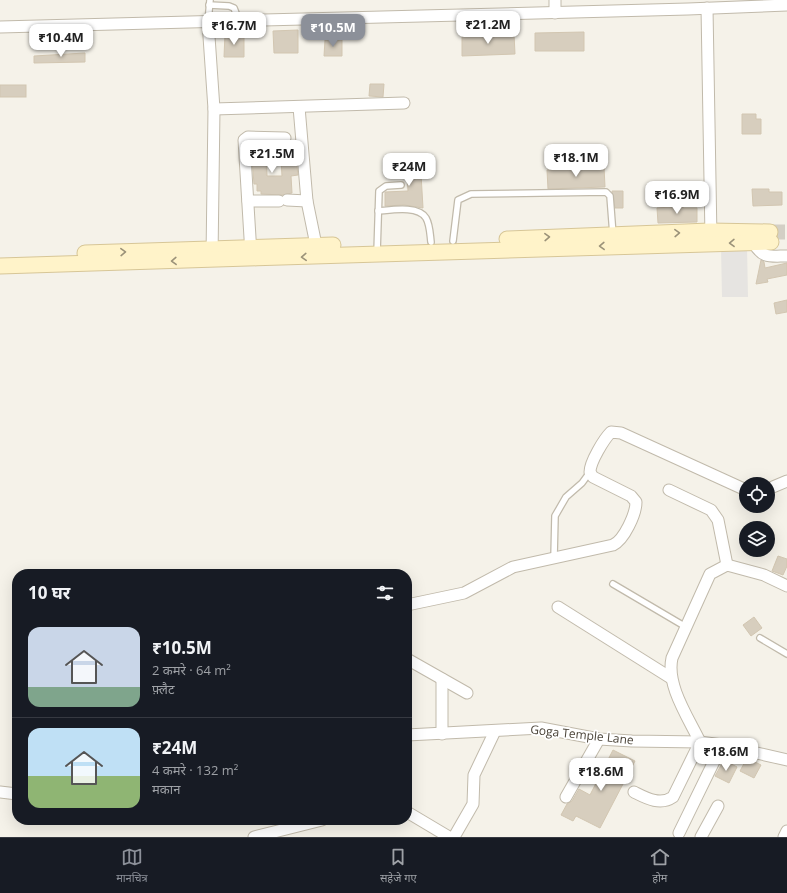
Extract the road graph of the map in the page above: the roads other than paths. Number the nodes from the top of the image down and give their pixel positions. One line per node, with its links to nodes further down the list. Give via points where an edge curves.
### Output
1 (555, 0): 5 (street)
2 (209, 2): 6 (lane, via 234,8); 7 (lane)
3 (787, 5): 4 (street)
4 (707, 8): 5 (street); 18 (street)
5 (555, 13): 6 (street)
6 (239, 21): 7 (street)
7 (208, 22): 8 (street); 11 (street)
8 (0, 27)
9 (404, 103): 10 (street)
10 (299, 107): 11 (street); 15 (street)
11 (214, 109): 25 (street)
12 (285, 138): 14 (street, via 248,137 244,140)
13 (401, 185): 16 (lane, via 386,186 379,191)
14 (248, 201): 15 (street); 24 (street)
15 (307, 201): 22 (street)
16 (378, 212): 20 (lane, via 403,210 422,213 427,219); 23 (lane)
17 (613, 235): 18 (street, one-way to 18); 19 (street, one-way to 17); 19 (lane, via 610,196 606,192 471,194 458,200)
18 (710, 237): 21 (street, one-way to 18); 21 (street, via 770,237); 23 (street, one-way to 23)
19 (453, 241): 20 (street)
20 (432, 242): 23 (street)
21 (754, 242): 26 (street, via 763,255)
22 (316, 246): 23 (street); 24 (street)
23 (377, 248): 24 (street, one-way to 24)
24 (251, 253): 25 (street)
25 (211, 254): 27 (street, one-way to 25); 28 (street, one-way to 28)
26 (787, 256)
27 (0, 257)
28 (0, 266)
29 (590, 472): 32 (street, via 606,438 611,432 617,432); 34 (lane, via 566,497 555,516); 34 (street, via 593,477 631,496 636,502 624,536 613,545)
30 (787, 481): 31 (street)
31 (775, 486)
32 (739, 487)
33 (669, 490): 35 (street, via 711,510 718,520)
34 (554, 558): 38 (street, via 507,569 464,593)
35 (727, 565): 37 (street, via 764,575); 40 (street, via 710,574)
36 (613, 584): 40 (lane)
37 (787, 586)
38 (412, 604)
39 (558, 607): 44 (street)
40 (686, 628): 44 (street, via 672,658)
41 (760, 638): 42 (lane)
42 (787, 654)
43 (412, 662): 45 (street)
44 (671, 678): 51 (street)
45 (442, 679): 46 (street); 48 (street)
46 (467, 693)
47 (495, 731): 48 (street, Goga Temple Lane); 50 (street, Goga Temple Lane, via 541,728); 65 (street, via 474,775 473,804)
48 (442, 734): 49 (street, Goga Temple Lane)
49 (412, 735)
50 (599, 739): 51 (street, Goga Temple Lane); 57 (street)
51 (700, 742): 52 (street, Goga Temple Lane); 55 (street, via 673,797 668,801 654,801)
52 (722, 745): 53 (street, Goga Temple Lane); 62 (street)
53 (787, 760)
54 (0, 792): 56 (street)
55 (634, 792)
56 (12, 793)
57 (566, 797)
58 (718, 806): 66 (street)
59 (412, 815): 64 (street)
60 (297, 825): 63 (street)
61 (787, 831): 67 (street)
62 (678, 833)
63 (254, 837)
64 (449, 837)
65 (454, 837)
66 (701, 837)
67 (784, 837)

